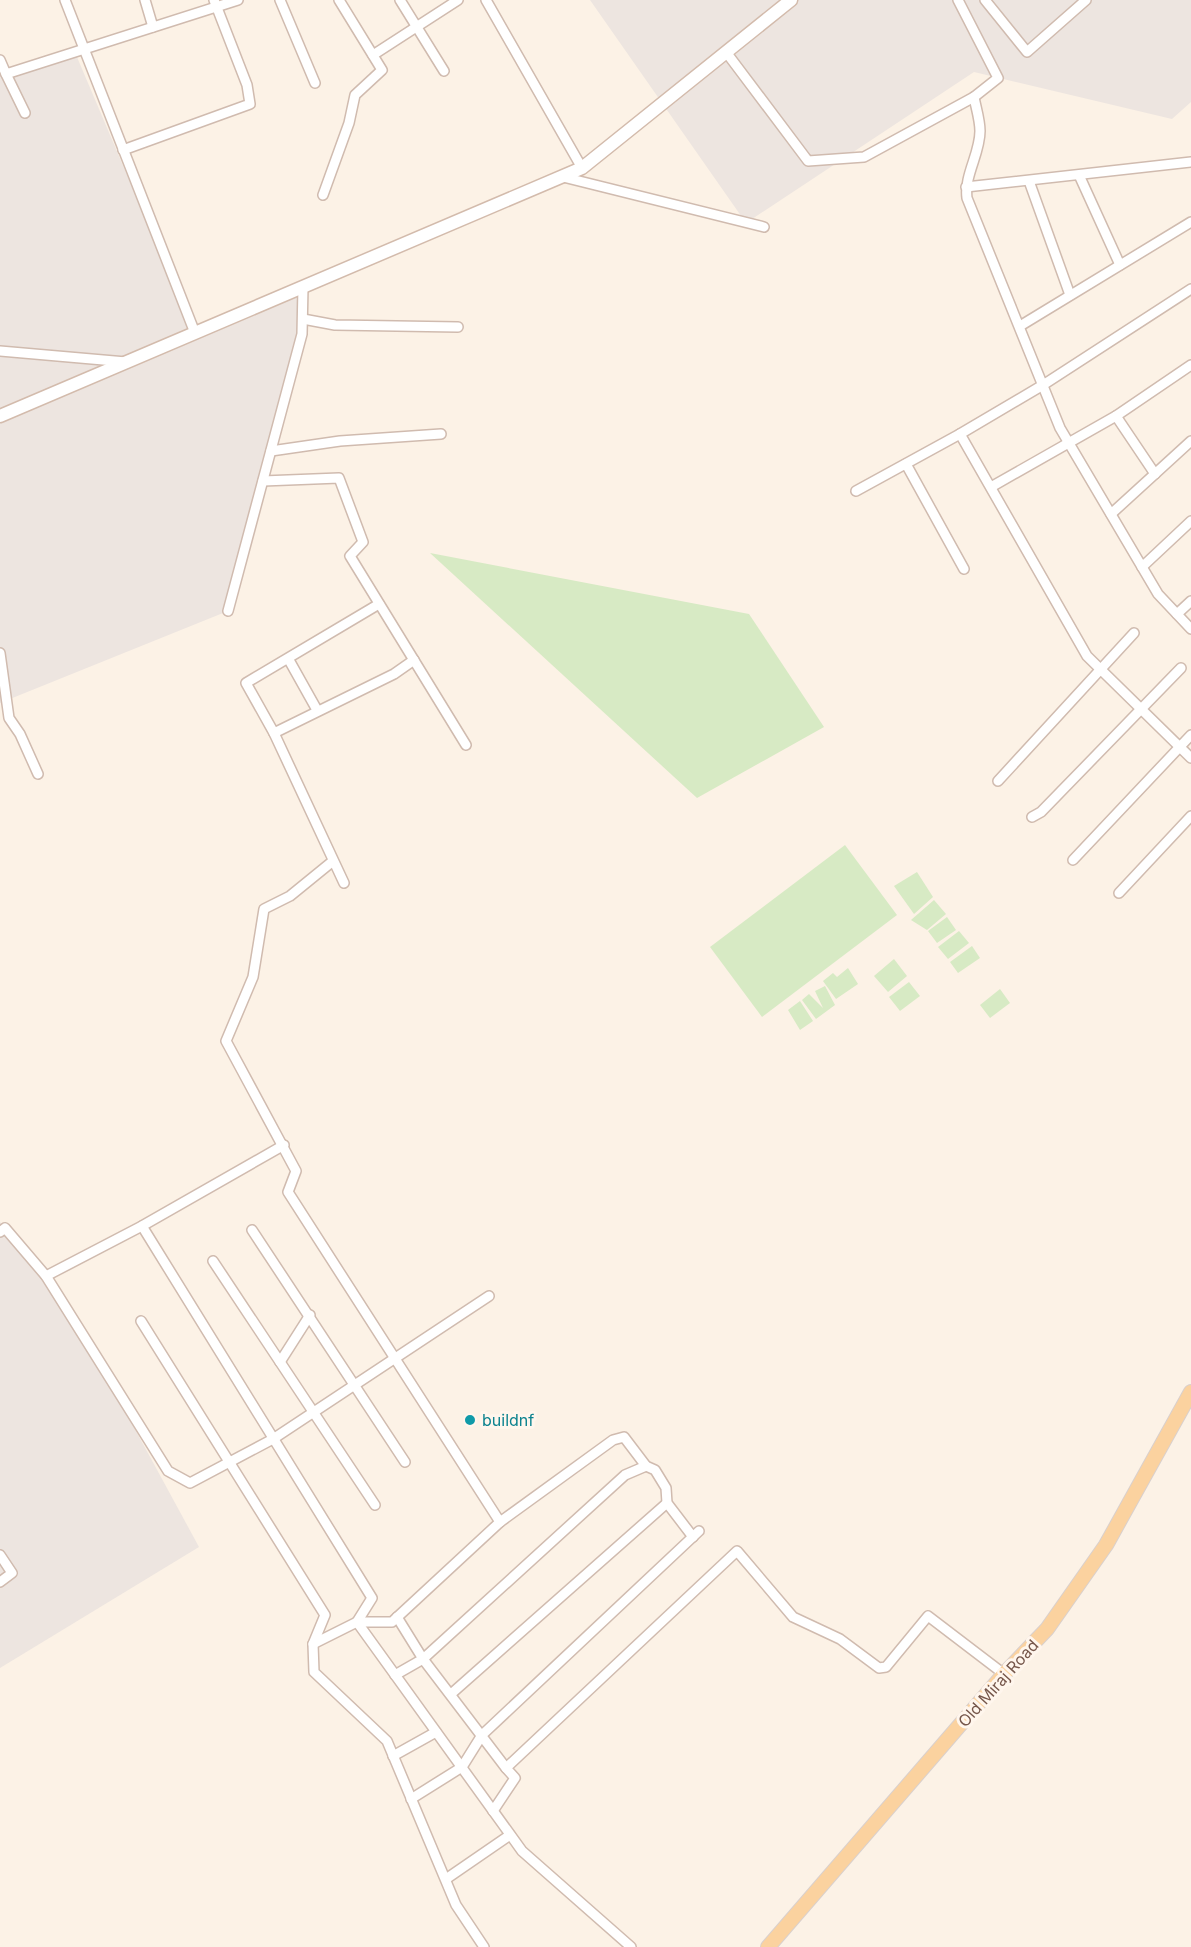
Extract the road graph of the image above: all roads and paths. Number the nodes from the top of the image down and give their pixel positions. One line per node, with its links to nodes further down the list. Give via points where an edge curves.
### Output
1 (65, 0): 16 (street)
2 (145, 0): 15 (street)
3 (238, 0): 13 (street)
4 (280, 0): 22 (street)
5 (339, 0): 18 (street)
6 (400, 0): 14 (street)
7 (458, 0): 14 (street)
8 (486, 0): 27 (street)
9 (791, 0): 17 (main road)
10 (958, 0): 23 (street, via 998,78)
11 (986, 0): 12 (street, via 1027,52)
12 (1086, 0)
13 (215, 3): 15 (street); 25 (street, via 247,85 250,105)
14 (415, 26): 18 (street); 20 (street)
15 (153, 27): 16 (street)
16 (82, 48): 21 (street); 25 (street)
17 (726, 52): 23 (street, via 808,161 864,157); 27 (main road)
18 (373, 55): 32 (street, via 382,70 355,95)
19 (0, 60): 21 (street)
20 (444, 71)
21 (6, 74): 24 (street)
22 (315, 83)
23 (975, 97): 31 (street, via 980,131)
24 (25, 114)
25 (123, 150): 42 (street)
26 (1191, 162): 28 (street)
27 (582, 168): 29 (main road)
28 (1079, 175): 30 (street); 35 (street)
29 (563, 177): 34 (street); 36 (main road)
30 (1029, 181): 31 (street); 38 (street)
31 (966, 187): 40 (street, via 967,198)
32 (323, 195)
33 (1191, 222): 35 (street)
34 (764, 227)
35 (1120, 265): 38 (street)
36 (303, 287): 39 (street); 42 (main road)
37 (1191, 289): 46 (street)
38 (1070, 295): 40 (street)
39 (303, 319): 41 (street, via 335,325); 53 (street)
40 (1020, 326): 46 (street)
41 (458, 327)
42 (195, 333): 44 (main road)
43 (0, 351): 44 (street)
44 (128, 362): 47 (main road)
45 (1191, 365): 48 (street)
46 (1043, 385): 50 (street); 52 (street)
47 (0, 416)
48 (1116, 416): 52 (street); 55 (street)
49 (441, 434): 53 (street, via 340,441)
50 (960, 434): 54 (street); 57 (street)
51 (1191, 441): 55 (street)
52 (1070, 444): 57 (street); 59 (street)
53 (271, 451): 56 (street)
54 (906, 464): 58 (street); 62 (street)
55 (1155, 474): 59 (street)
56 (263, 481): 64 (street, via 339,478 363,542 350,556); 65 (street)
57 (991, 487): 73 (street, via 1087,656)
58 (856, 491)
59 (1111, 514): 61 (street)
60 (1191, 521): 61 (street)
61 (1142, 567): 66 (street, via 1158,594)
62 (964, 569)
63 (1191, 601): 66 (street)
64 (379, 604): 70 (street); 71 (street)
65 (228, 611)
66 (1177, 614): 67 (street)
67 (1191, 629)
68 (1134, 633): 73 (street)
69 (0, 653): 81 (street, via 9,718)
70 (289, 660): 75 (street); 76 (street, via 246,683)
71 (414, 660): 75 (street, via 394,674); 78 (street)
72 (1181, 668): 74 (street)
73 (1101, 669): 74 (street); 82 (street)
74 (1142, 709): 79 (street); 84 (street)
75 (317, 710): 76 (street)
76 (274, 733): 86 (street)
77 (1191, 735): 79 (street)
78 (466, 745)
79 (1180, 747): 80 (street); 85 (street)
80 (1191, 758)
81 (38, 774)
82 (998, 781)
83 (1191, 816): 88 (street)
84 (1032, 817)
85 (1073, 860)
86 (333, 861): 87 (street); 89 (street, via 291,896 264,909 254,977 226,1041)
87 (344, 883)
88 (1119, 893)
89 (284, 1145): 90 (street); 98 (street, via 296,1171 288,1192)
90 (142, 1226): 94 (street); 103 (street)
91 (2, 1227): 94 (street)
92 (252, 1230): 96 (street)
93 (213, 1261): 99 (street)
94 (46, 1276): 104 (street, via 168,1471 190,1483)
95 (489, 1296): 98 (street)
96 (310, 1315): 99 (street); 100 (street)
97 (141, 1321): 104 (street)
98 (394, 1358): 100 (street); 109 (street)
99 (280, 1362): 102 (street)
100 (355, 1385): 102 (street); 105 (street)
101 (1191, 1392): 116 (main road, Old Miraj Road, via 1107,1545 1047,1629)
102 (314, 1412): 103 (street); 108 (street)
103 (273, 1439): 104 (street); 113 (street, via 372,1598)
104 (230, 1462): 114 (street, via 325,1615)
105 (405, 1462)
106 (646, 1466): 107 (street, via 655,1470 666,1488); 109 (street, via 624,1437 613,1440); 115 (street, via 625,1475)
107 (667, 1503): 118 (street); 120 (street, via 696,1534)
108 (375, 1505)
109 (500, 1522): 112 (street)
110 (0, 1555): 111 (street, via 12,1574)
111 (0, 1582)
112 (397, 1617): 113 (street, via 392,1622); 115 (street)
113 (357, 1622): 114 (street); 117 (street)
114 (313, 1644): 121 (street, via 314,1672 387,1741)
115 (423, 1659): 117 (street); 118 (street)
116 (1004, 1674): 123 (street, via 928,1616 886,1667 879,1668 840,1639 793,1617 737,1551); 130 (main road, Old Miraj Road)
117 (395, 1675): 119 (street)
118 (451, 1694): 120 (street)
119 (436, 1732): 121 (street); 122 (street)
120 (482, 1735): 122 (street); 123 (street)
121 (393, 1756): 124 (street)
122 (462, 1767): 124 (street); 125 (street)
123 (506, 1768): 125 (street, via 515,1778)
124 (411, 1798): 127 (street)
125 (493, 1811): 126 (street)
126 (510, 1835): 127 (street); 129 (street, via 522,1851)
127 (446, 1879): 128 (street, via 456,1905)
128 (484, 1947)
129 (630, 1947)
130 (768, 1947)

